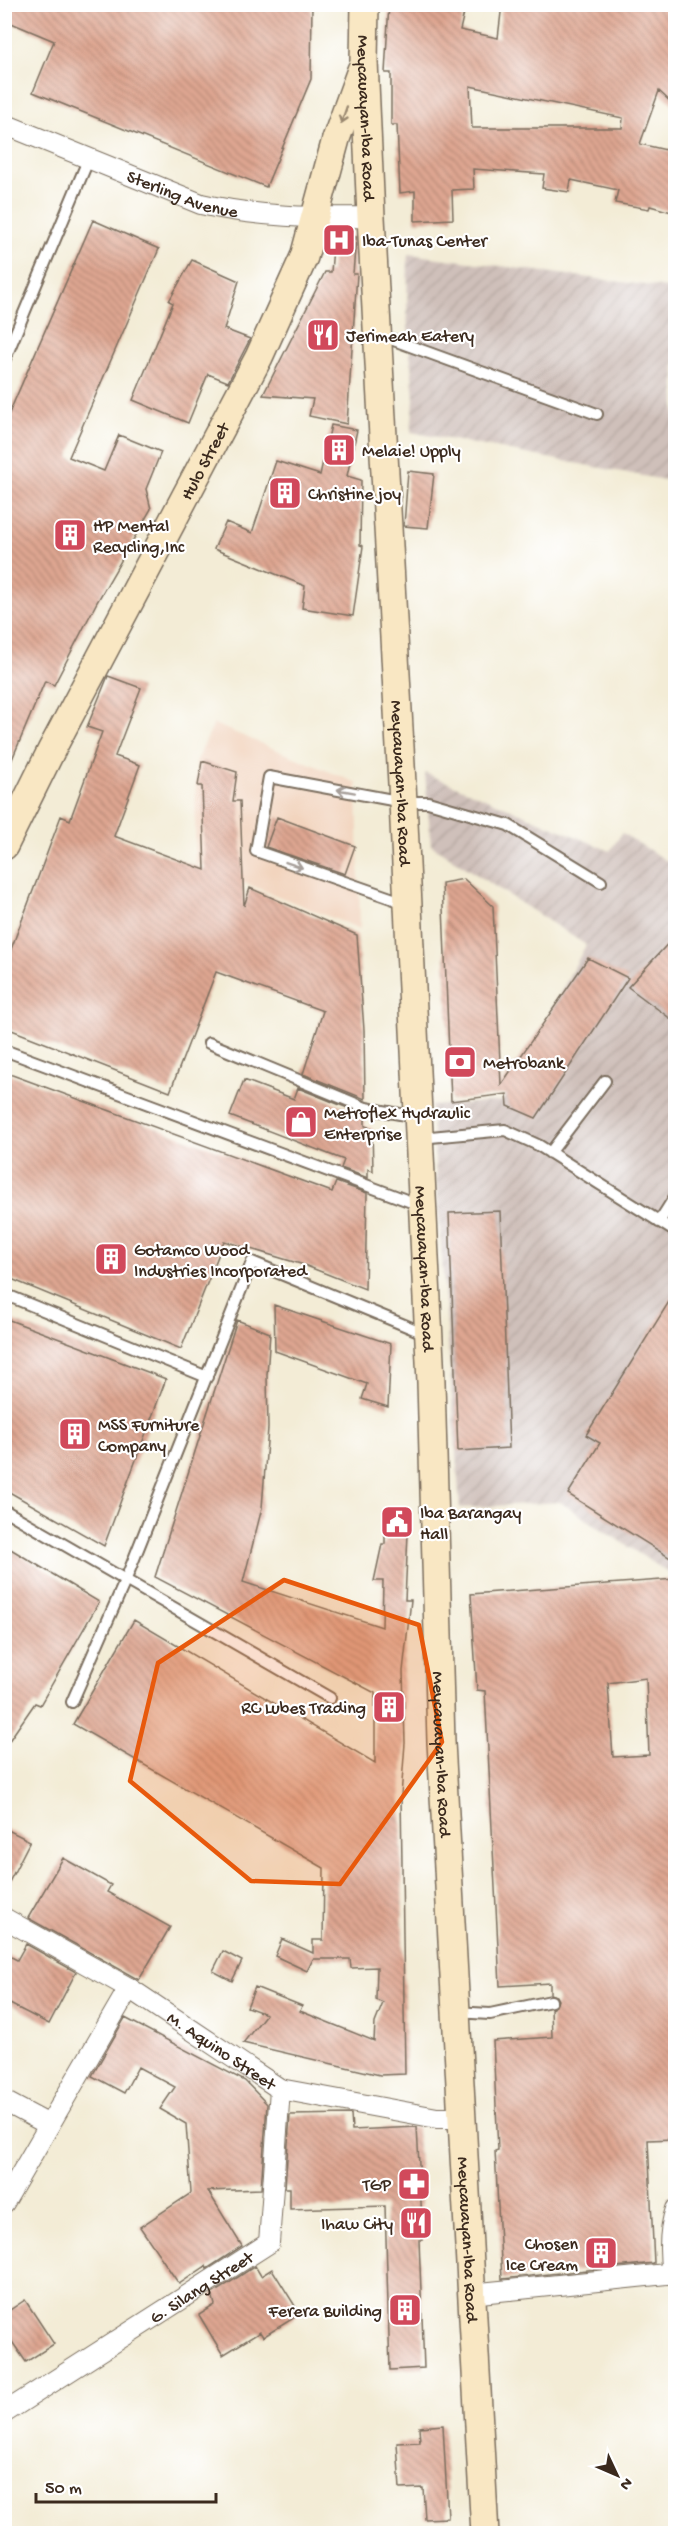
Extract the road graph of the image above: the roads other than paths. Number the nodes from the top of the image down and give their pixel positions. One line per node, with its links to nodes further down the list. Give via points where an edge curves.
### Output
1 (365, 4): 2 (main road, Meycauayan-Iba Road)
2 (364, 60): 5 (main road, Hulo Street, one-way to 5, via 336,139); 6 (main road, Meycauayan-Iba Road)
3 (4, 124): 4 (street, Sterling Avenue)
4 (89, 158): 5 (street, Sterling Avenue, via 201,204 263,215); 8 (lane)
5 (316, 217): 6 (street, Sterling Avenue); 11 (main road, Hulo Street, via 304,257 259,357)
6 (371, 217): 7 (main road, Meycauayan-Iba Road)
7 (377, 333): 9 (lane); 10 (main road, Meycauayan-Iba Road)
8 (4, 361)
9 (597, 414)
10 (403, 802): 12 (lane, via 428,802 508,825); 13 (main road, Meycauayan-Iba Road); 13 (lane, one-way to 13, via 269,777 256,851)
11 (4, 846)
12 (601, 882)
13 (408, 904): 17 (main road, Meycauayan-Iba Road)
14 (209, 1043): 17 (lane)
15 (4, 1050): 20 (lane)
16 (604, 1081): 18 (lane)
17 (419, 1128): 18 (lane, via 505,1130); 20 (main road, Meycauayan-Iba Road)
18 (550, 1153): 21 (lane)
19 (675, 1196): 21 (lane)
20 (422, 1206): 24 (main road, Meycauayan-Iba Road)
21 (659, 1222): 22 (lane)
22 (675, 1232)
23 (4, 1294): 25 (lane)
24 (428, 1335): 25 (lane, via 252,1262); 33 (main road, Meycauayan-Iba Road, via 441,1742)
25 (207, 1377): 27 (lane)
26 (4, 1510): 27 (lane)
27 (126, 1580): 28 (lane); 29 (lane)
28 (330, 1698)
29 (72, 1702)
30 (4, 1918): 31 (street, M. Aquino Street)
31 (129, 1988): 34 (street, M. Aquino Street); 37 (street)
32 (551, 2001): 33 (lane, via 490,2014)
33 (455, 2012): 36 (main road, Meycauayan-Iba Road)
34 (280, 2090): 36 (street, M. Aquino Street, via 437,2118); 42 (street, G. Silang Street, via 269,2243)
35 (4, 2101): 37 (street)
36 (461, 2118): 41 (main road, Meycauayan-Iba Road)
37 (49, 2125): 38 (street)
38 (4, 2203)
39 (675, 2209): 40 (street, via 670,2259)
40 (674, 2273): 41 (street)
41 (470, 2294): 43 (main road, Meycauayan-Iba Road)
42 (4, 2413)
43 (485, 2534)

